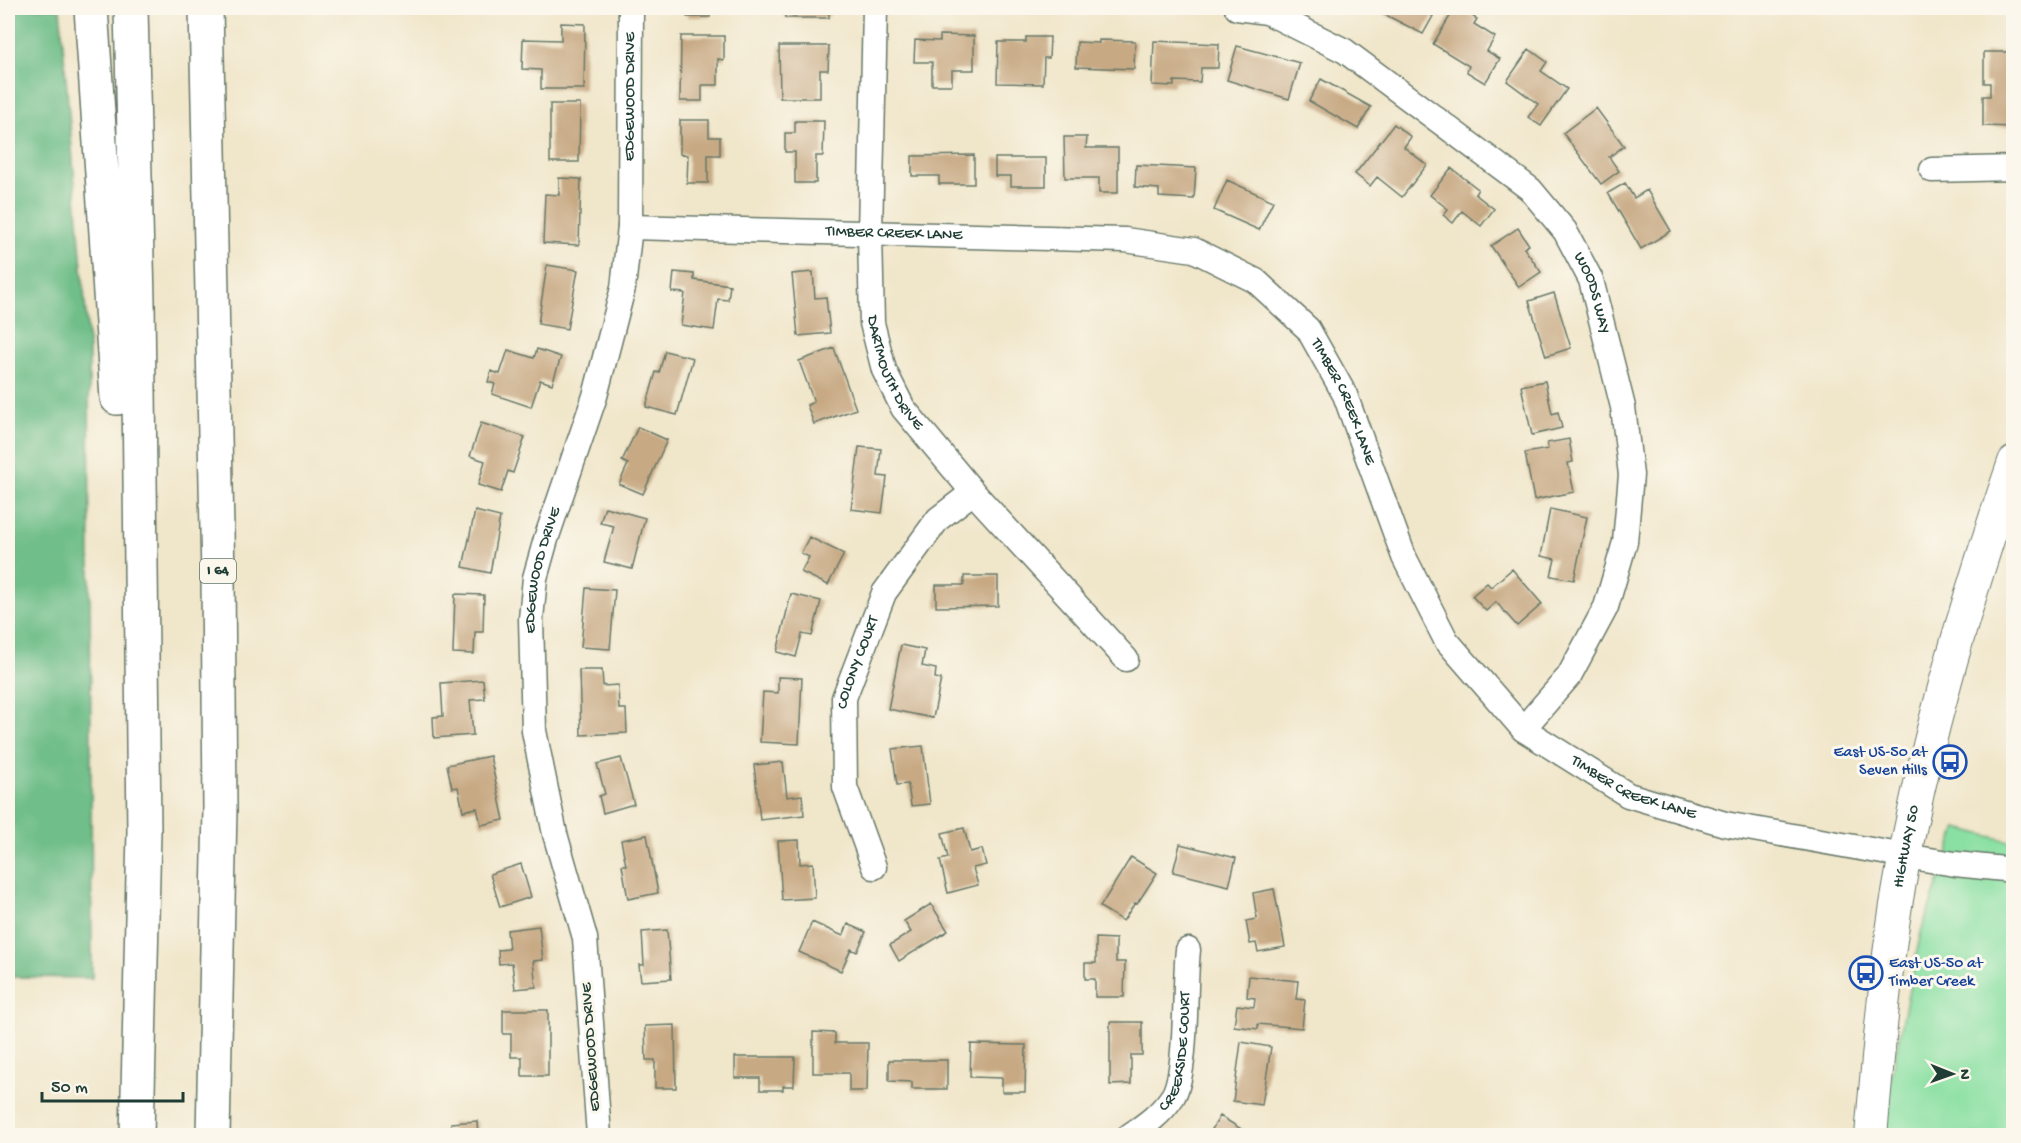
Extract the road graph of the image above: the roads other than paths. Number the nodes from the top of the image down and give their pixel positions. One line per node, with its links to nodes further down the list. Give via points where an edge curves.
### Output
1 (91, 8): 19 (highway, via 116,371 125,849)
2 (131, 8): 19 (highway, via 144,831)
3 (206, 8): 21 (highway, I 64, via 220,809)
4 (631, 8): 9 (street, EDGEWOOD DRIVE)
5 (875, 8): 10 (street, DARTMOUTH DRIVE)
6 (1237, 8): 14 (street, WOODS WAY, via 1267,12 1345,51 1530,189 1565,231 1591,280 1623,408 1631,475 1625,542 1606,607 1569,676)
7 (2013, 168): 8 (street)
8 (1932, 170)
9 (630, 227): 10 (street, TIMBER CREEK LANE); 22 (street, EDGEWOOD DRIVE, via 617,310 595,396 535,578 531,619 534,731 555,834 585,938)
10 (870, 233): 12 (street, DARTMOUTH DRIVE, via 872,323 884,370 903,408); 14 (street, TIMBER CREEK LANE, via 1125,240 1194,250 1256,281 1308,329 1345,395 1404,557 1446,640)
11 (2013, 462): 15 (main road, HIGHWAY 50, via 1941,693)
12 (973, 492): 13 (street, DARTMOUTH DRIVE); 16 (street, COLONY COURT, via 938,519 884,593 844,698 845,787)
13 (1126, 659)
14 (1522, 729): 15 (street, TIMBER CREEK LANE, via 1628,795 1725,824)
15 (1905, 856): 17 (street, TIMBER CREEK LANE); 24 (main road, HIGHWAY 50, via 1881,1027)
16 (874, 867)
17 (2013, 870)
18 (1188, 950): 23 (street, CREEKSIDE COURT, via 1182,1060 1174,1094 1155,1119)
19 (142, 981): 20 (highway)
20 (137, 1136)
21 (213, 1136)
22 (598, 1136)
23 (1129, 1136)
24 (1871, 1136)

